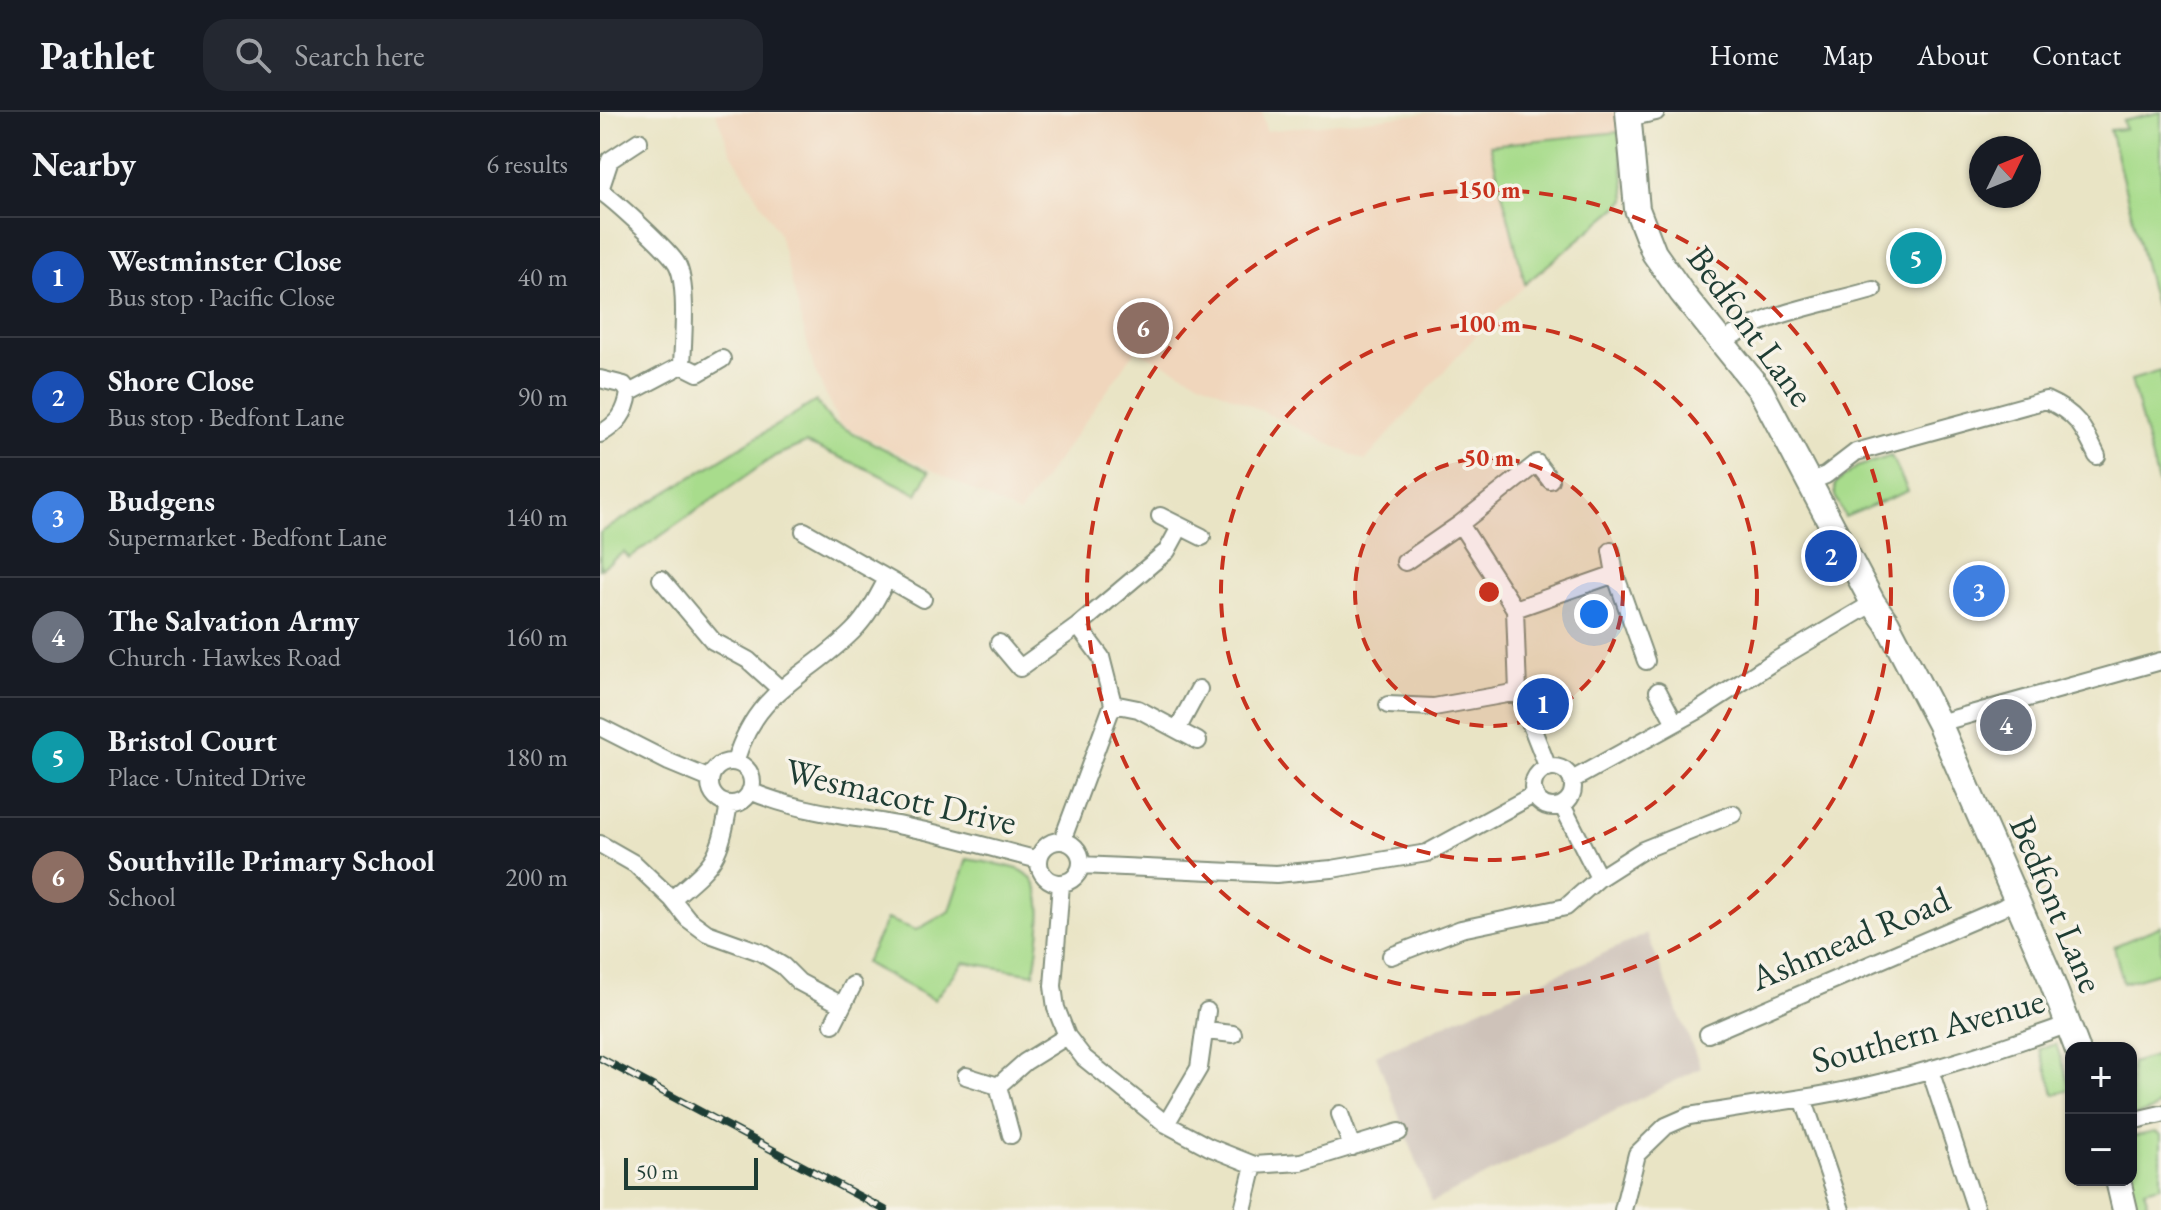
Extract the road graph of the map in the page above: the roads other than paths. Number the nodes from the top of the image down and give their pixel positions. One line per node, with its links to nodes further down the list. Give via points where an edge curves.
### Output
1 (1656, 112): 2 (street)
2 (1628, 115): 6 (main road, Bedfont Lane, via 1637,209 1645,232 1657,258)
3 (639, 141): 4 (street, via 610,160)
4 (600, 191): 8 (street, via 677,264 684,302)
5 (1873, 290): 6 (street, via 1783,316)
6 (1722, 342): 14 (main road, Bedfont Lane, via 1761,391)
7 (722, 359): 8 (street, via 698,373)
8 (682, 365): 10 (street)
9 (600, 379): 10 (street, via 624,385)
10 (629, 393): 11 (street, via 620,419)
11 (600, 434)
12 (2097, 456): 14 (street, via 2083,425 2046,400 1856,452)
13 (1550, 480): 16 (street, via 1537,463)
14 (1809, 482): 26 (main road, Bedfont Lane)
15 (1160, 516): 17 (street)
16 (1460, 524): 21 (street); 27 (street)
17 (1180, 527): 19 (street); 28 (street, via 1167,551)
18 (804, 531): 24 (street)
19 (1202, 537)
20 (1611, 551): 22 (street)
21 (1405, 562)
22 (1615, 574): 27 (street); 30 (street)
23 (661, 579): 32 (street, via 713,641 748,660)
24 (887, 579): 25 (street); 32 (street, via 853,631)
25 (923, 599)
26 (1873, 603): 38 (street); 39 (main road, Bedfont Lane)
27 (1515, 609): 35 (street)
28 (1078, 626): 29 (street, via 1016,671); 36 (street, via 1101,657)
29 (999, 643)
30 (1646, 661)
31 (2161, 661): 39 (street)
32 (780, 689): 43 (street, via 751,722)
33 (1199, 689): 41 (street)
34 (1658, 691): 38 (street)
35 (1518, 692): 37 (street, via 1434,707); 44 (street)
36 (1113, 704): 41 (street); 52 (street)
37 (1388, 705)
38 (1675, 723): 46 (street)
39 (1939, 723): 59 (main road, Bedfont Lane)
40 (600, 727): 45 (street)
41 (1178, 728): 42 (street)
42 (1198, 741)
43 (735, 762): 45 (street, via 718,766); 47 (street, via 750,775)
44 (1548, 768): 46 (street, via 1564,770); 48 (street, via 1535,780)
45 (710, 779): 49 (street, via 714,796)
46 (1572, 780): 50 (street, via 1572,794)
47 (750, 791): 49 (street, via 741,802); 54 (street, Wesmacott Drive, via 774,802)
48 (1535, 794): 50 (street, via 1545,805); 55 (street, via 1427,853 1332,869 1276,874)
49 (729, 804): 58 (street, via 722,845 710,866)
50 (1562, 805): 56 (street)
51 (1733, 814): 56 (street, via 1643,850)
52 (1062, 841): 54 (street, via 1045,847); 55 (street, via 1078,851)
53 (600, 844): 58 (street, via 635,864)
54 (1039, 860): 57 (street, via 1044,876)
55 (1081, 865): 57 (street, via 1074,879)
56 (1599, 878): 60 (street, via 1566,907 1461,929)
57 (1061, 884): 69 (street, via 1053,986)
58 (672, 899): 62 (street, via 707,933 760,952 799,982)
59 (2017, 899): 65 (main road, Bedfont Lane); 68 (street, Ashmead Road)
60 (1391, 956)
61 (853, 985): 62 (street)
62 (842, 1005): 64 (street)
63 (1207, 1011): 66 (street)
64 (833, 1024)
65 (2069, 1024): 70 (main road, Bedfont Lane); 71 (street, Southern Avenue)
66 (1206, 1031): 67 (street); 78 (street, via 1199,1068)
67 (1233, 1034)
68 (1708, 1034)
69 (1067, 1036): 73 (street); 78 (street, via 1084,1058)
70 (2075, 1042)
71 (1930, 1070): 74 (street, Southern Avenue); 87 (street)
72 (966, 1076): 73 (street)
73 (998, 1086): 80 (street)
74 (1803, 1098): 85 (street, Southern Avenue, via 1689,1116 1666,1126 1637,1154); 86 (street, Southern Avenue)
75 (1340, 1114): 81 (street)
76 (2161, 1114): 77 (street)
77 (2137, 1120)
78 (1166, 1124): 82 (street)
79 (1399, 1132): 81 (street)
80 (1011, 1135)
81 (1352, 1147): 82 (street, via 1301,1162)
82 (1254, 1165): 84 (street)
83 (2119, 1186): 88 (main road)
84 (1243, 1210)
85 (1623, 1210)
86 (1841, 1210)
87 (1976, 1210)
88 (2125, 1210)

